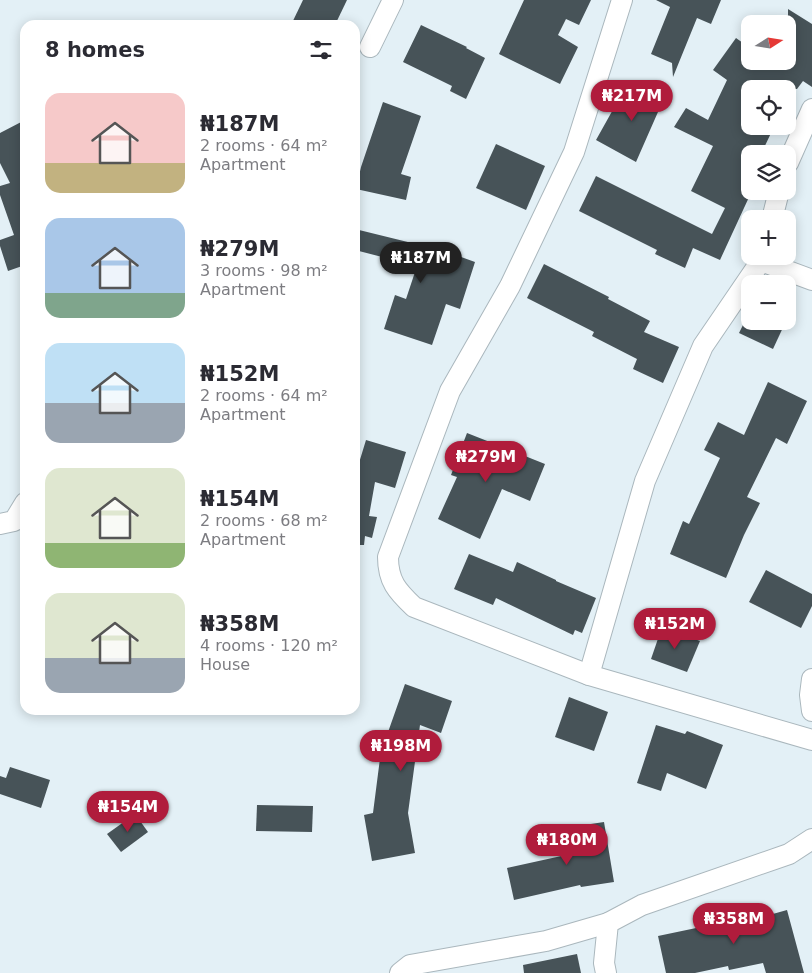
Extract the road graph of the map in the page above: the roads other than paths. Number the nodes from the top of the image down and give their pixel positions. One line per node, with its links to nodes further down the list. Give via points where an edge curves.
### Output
1 (393, 0): 3 (street)
2 (622, 0): 11 (street, via 574,152 510,286 450,391 388,557 392,582 414,607)
3 (370, 47)
4 (812, 108): 5 (street)
5 (796, 145)
6 (757, 265): 11 (street, via 703,346 645,481)
7 (776, 265): 8 (street)
8 (812, 280)
9 (20, 511): 10 (street, via 14,521)
10 (0, 524)
11 (589, 675): 14 (street)
12 (812, 679): 13 (street)
13 (812, 711)
14 (812, 740)
15 (812, 839): 16 (street, via 789,854 642,905)
16 (608, 923): 17 (street, via 546,941 410,965); 18 (street)
17 (400, 973)
18 (606, 973)

